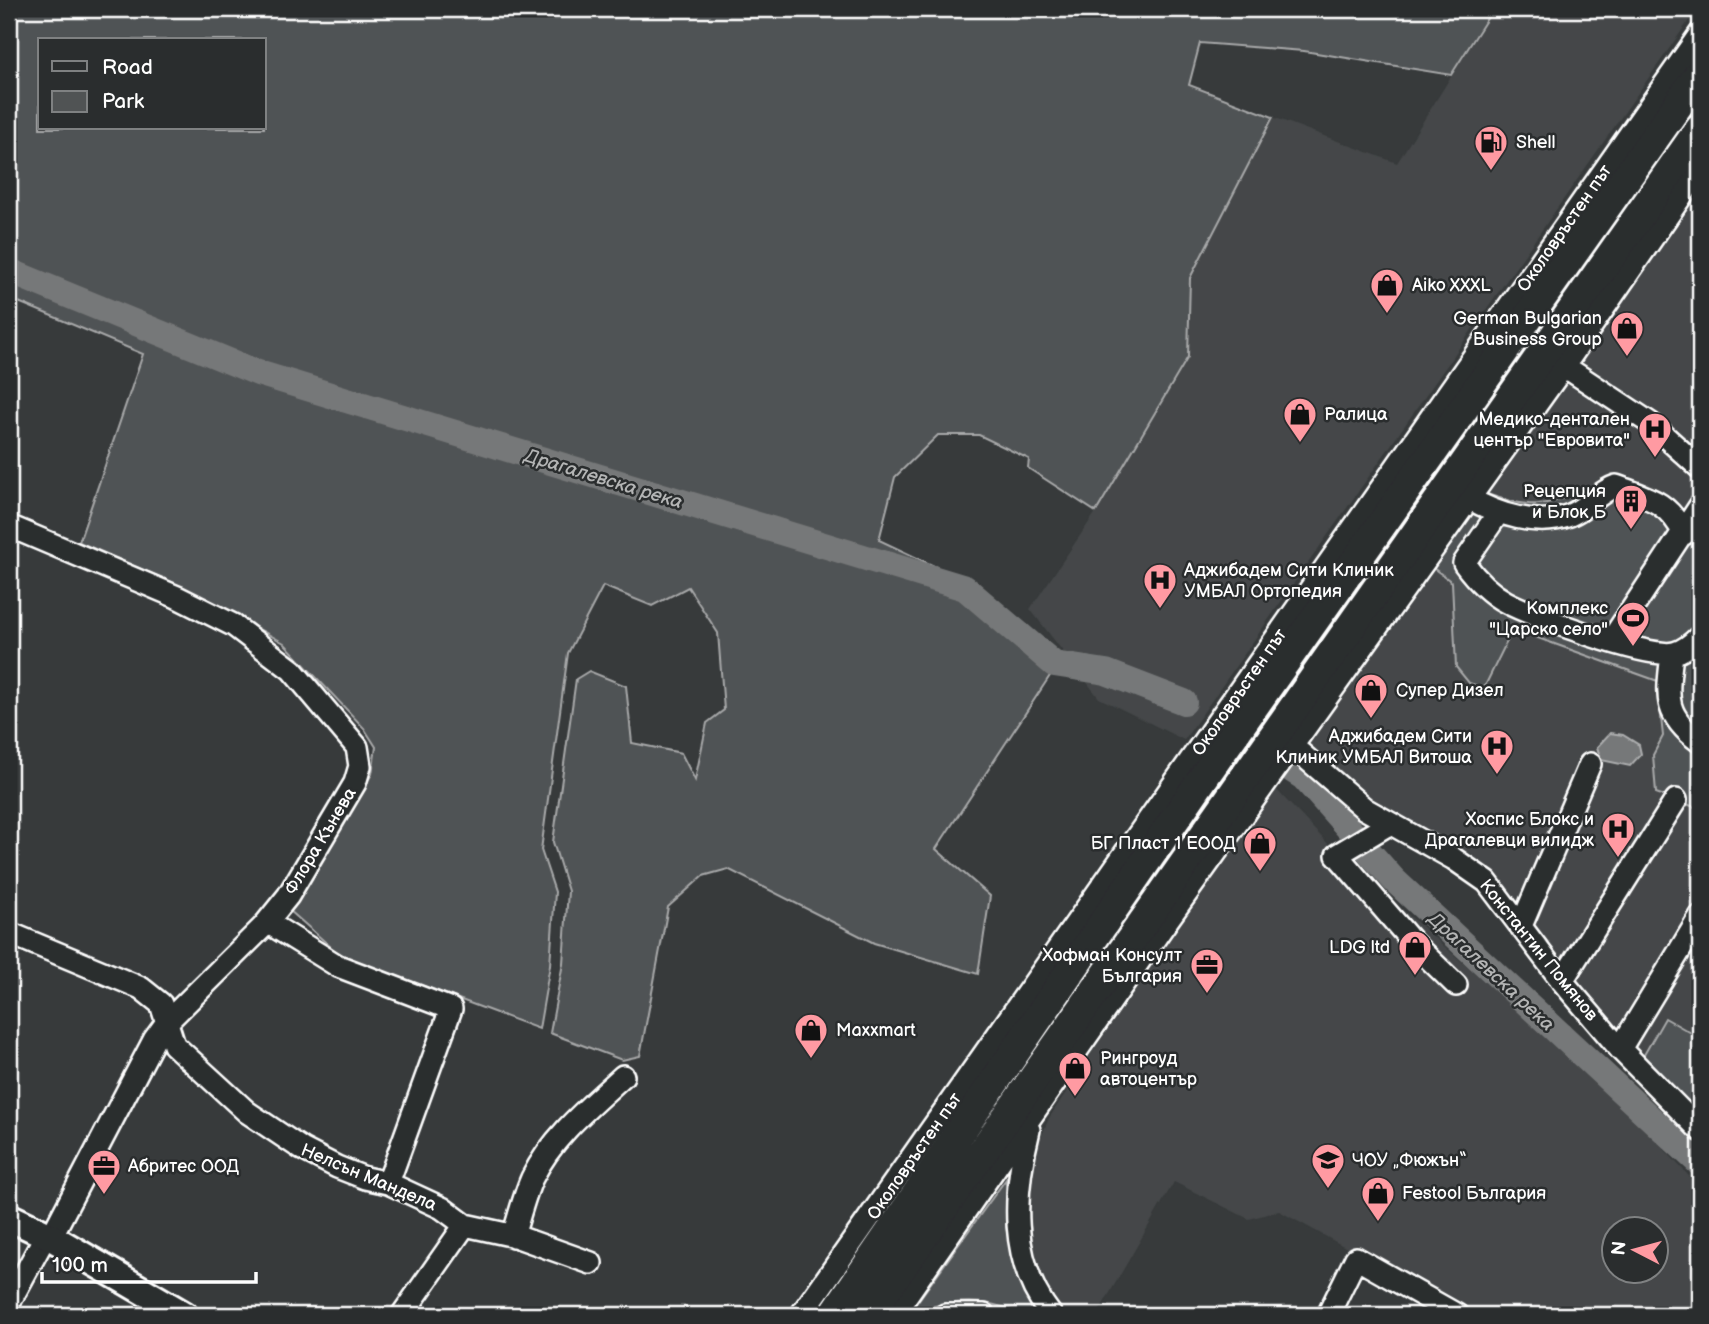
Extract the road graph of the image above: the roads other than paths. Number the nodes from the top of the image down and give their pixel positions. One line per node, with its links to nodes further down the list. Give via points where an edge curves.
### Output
1 (1700, 34): 22 (street, Околовръстен път)
2 (1700, 73): 19 (highway, Околовръстен път)
3 (1700, 129): 12 (highway)
4 (1700, 169): 5 (street)
5 (1564, 366): 6 (street, via 1650,423); 7 (street)
6 (1700, 468)
7 (1469, 498): 9 (street); 17 (street)
8 (1700, 506): 11 (street)
9 (1499, 512): 11 (street, via 1548,520 1569,516 1616,486 1662,504); 14 (street, via 1464,563 1478,582 1502,601)
10 (9, 526): 26 (street, Флора Кънева, via 233,625 292,670 357,747 360,766 355,783 288,896)
11 (1684, 534): 14 (street)
12 (1346, 631): 17 (highway); 32 (highway)
13 (1700, 636): 15 (street)
14 (1611, 641): 15 (street)
15 (1672, 654): 16 (street, via 1671,709 1679,726)
16 (1700, 742)
17 (1291, 745): 21 (street, Константин Помянов); 25 (street)
18 (1590, 764): 27 (street)
19 (1209, 769): 22 (highway); 29 (highway, Околовръстен път)
20 (1676, 800): 30 (street)
21 (1389, 824): 27 (street, Константин Помянов, via 1487,881); 31 (street, via 1337,855)
22 (1138, 838): 23 (street, Околовръстен път)
23 (1110, 877): 29 (highway); 47 (street, Околовръстен път)
24 (1700, 917): 34 (street)
25 (1169, 918): 32 (highway); 36 (street)
26 (267, 922): 33 (street, Флора Кънева); 38 (street, via 338,966 451,1009)
27 (1521, 926): 30 (street, Константин Помянов)
28 (9, 933): 33 (street, Нелсън Мандела, via 141,988 160,1004)
29 (1076, 962): 48 (highway, Околовръстен път)
30 (1562, 981): 34 (street, Константин Помянов)
31 (1456, 985)
32 (1098, 988): 49 (highway)
33 (167, 1022): 38 (street, Нелсън Мандела, via 174,1045 270,1129 337,1167); 41 (street, Флора Кънева)
34 (1620, 1049): 37 (street, Константин Помянов)
35 (623, 1076): 42 (street, via 575,1120 545,1156 531,1180)
36 (1031, 1120): 50 (street); 53 (street, via 1021,1164 1017,1223 1029,1277)
37 (1700, 1130)
38 (388, 1183): 40 (street, Нелсън Мандела, via 449,1211)
39 (9, 1217): 41 (main road)
40 (465, 1225): 42 (street, Нелсън Мандела); 46 (street)
41 (48, 1236): 44 (street, Флора Кънева); 45 (main road)
42 (513, 1236): 43 (street, Нелсън Мандела)
43 (592, 1263)
44 (9, 1303)
45 (184, 1315)
46 (402, 1315)
47 (801, 1315)
48 (834, 1315)
49 (868, 1315)
50 (893, 1315)
51 (945, 1315): 52 (street)
52 (984, 1315)
53 (1051, 1315)
54 (1328, 1315): 55 (street, via 1356,1258)
55 (1457, 1315)

